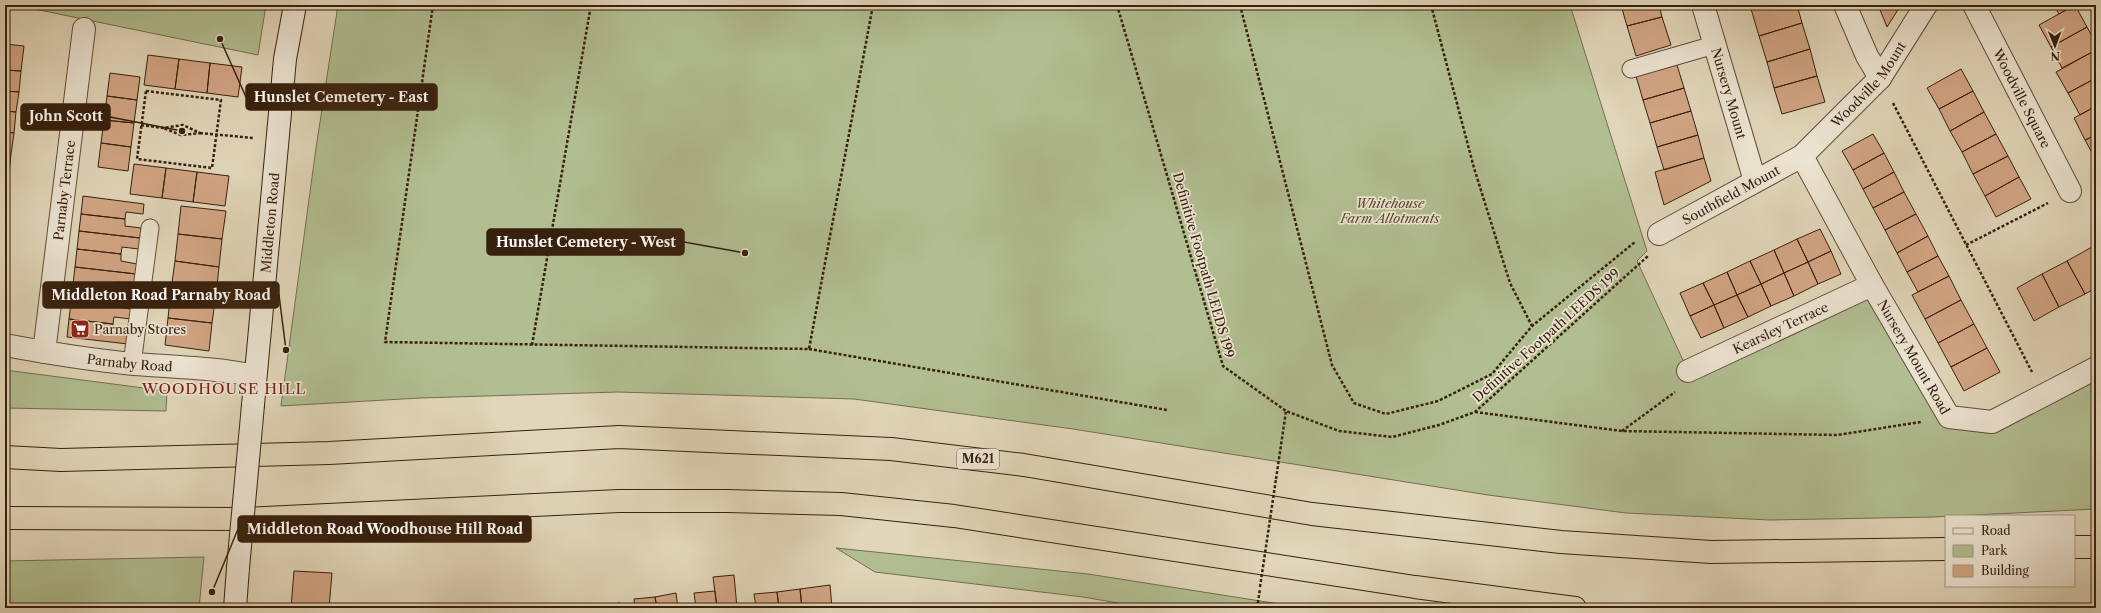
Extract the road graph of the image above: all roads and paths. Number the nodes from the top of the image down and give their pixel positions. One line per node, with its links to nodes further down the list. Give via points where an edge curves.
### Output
1 (295, 5): 36 (street, Middleton Road, via 285,60)
2 (433, 5): 30 (path, via 385,342)
3 (591, 5): 30 (path)
4 (873, 5): 31 (path)
5 (1117, 5): 39 (path, Definitive Footpath LEEDS 199, via 1223,366)
6 (1240, 5): 28 (path, via 1332,365 1354,403 1386,414 1438,401 1492,374)
7 (1432, 5): 28 (path, via 1474,168 1510,283)
8 (1703, 5): 13 (street, Nursery Mount)
9 (1846, 5): 15 (street, via 1867,56)
10 (1926, 5): 15 (street, Woodville Mount)
11 (1974, 5): 23 (street, Woodville Square)
12 (84, 29): 32 (street, Parnaby Terrace)
13 (1714, 45): 14 (lane); 22 (street, Nursery Mount)
14 (1631, 69)
15 (1880, 78): 21 (street, Woodville Mount); 26 (path)
16 (141, 125): 17 (path); 19 (path, via 137,159 204,168 212,168); 19 (path, via 146,91 220,100)
17 (164, 128): 18 (path, via 181,135); 18 (path, via 183,125)
18 (200, 133): 19 (path)
19 (216, 135): 20 (path)
20 (244, 138)
21 (1802, 156): 22 (street, Southfield Mount); 27 (street, Nursery Mount Road)
22 (1755, 181): 25 (street, Southfield Mount)
23 (2070, 191): 26 (path)
24 (150, 228): 33 (lane)
25 (1659, 234): 28 (path, via 1640,238); 40 (path, Definitive Footpath LEEDS 199, via 1646,259)
26 (1966, 245): 37 (path)
27 (1872, 286): 35 (street, Kearsley Terrace); 41 (street, Nursery Mount Road)
28 (1532, 326)
29 (5, 345): 32 (street, Parnaby Road)
30 (532, 345): 31 (path)
31 (809, 349): 38 (path)
32 (44, 352): 33 (street, Parnaby Road)
33 (132, 364): 36 (street, Parnaby Road)
34 (2096, 368): 37 (street, Nursery Mount Road)
35 (1688, 371): 42 (path, via 1680,388)
36 (255, 376): 48 (street, Middleton Road, bridge)
37 (2044, 395): 41 (street, Nursery Mount Road, via 1992,422)
38 (1167, 410)
39 (1286, 411): 40 (path, Definitive Footpath LEEDS 199, via 1339,431 1392,437 1439,425); 49 (path, bridge)
40 (1475, 412): 42 (path)
41 (1949, 417): 42 (path, via 1837,435)
42 (1622, 431)
43 (5, 457): 47 (highway, M621, via 61,460 330,453 619,437 891,448 1024,465 1312,514 1560,542 1711,552)
44 (5, 518): 50 (highway, via 242,519 619,501 841,504 954,516 1415,587)
45 (2075, 547): 46 (highway)
46 (2096, 547)
47 (1945, 549)
48 (235, 608)
49 (1257, 608)
50 (1575, 608)

